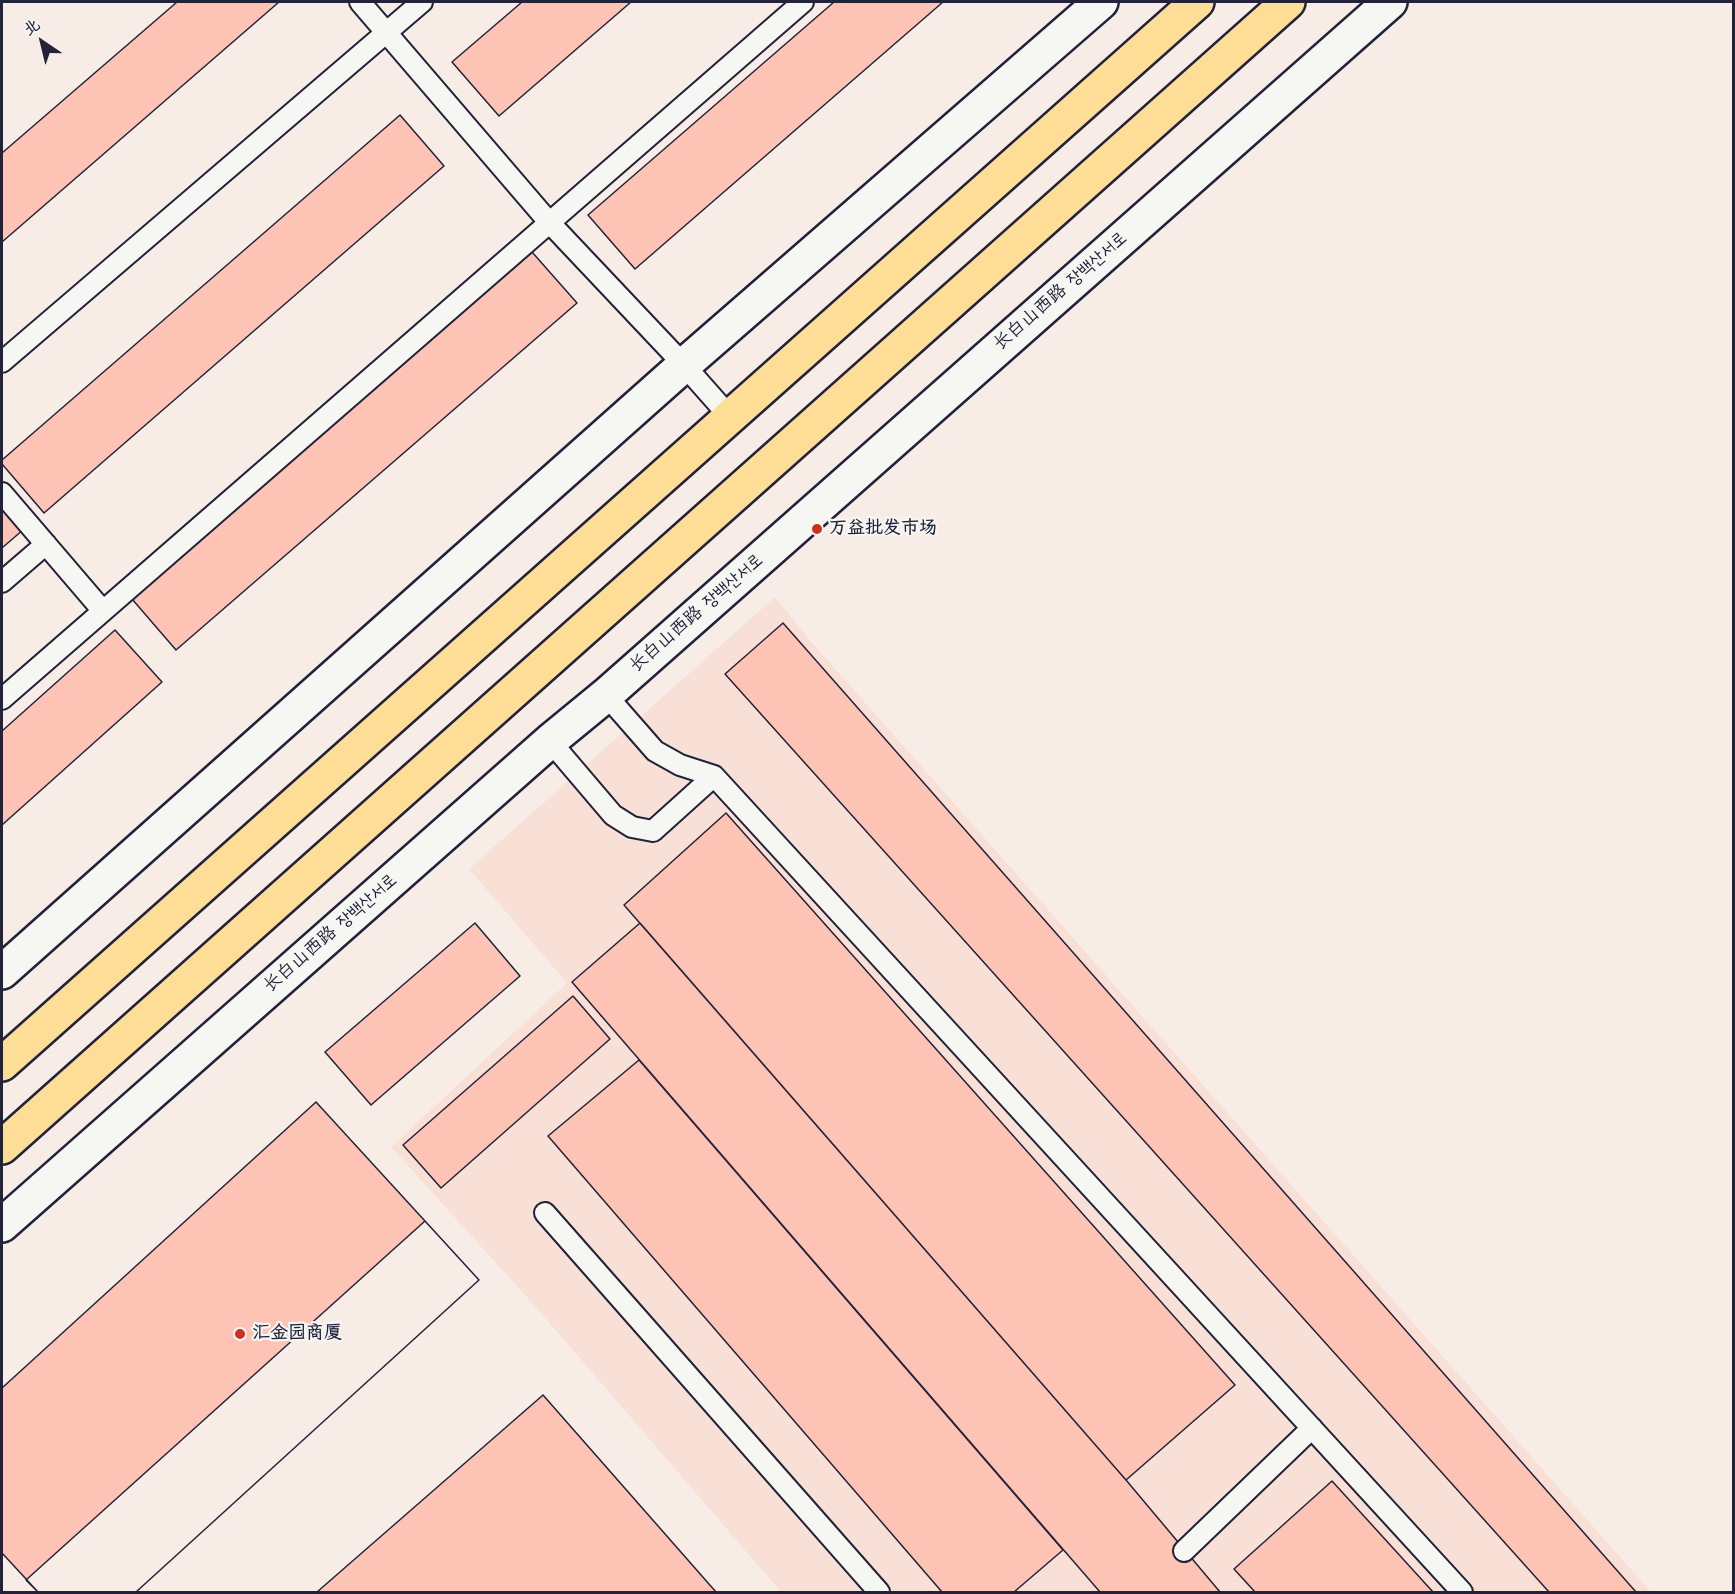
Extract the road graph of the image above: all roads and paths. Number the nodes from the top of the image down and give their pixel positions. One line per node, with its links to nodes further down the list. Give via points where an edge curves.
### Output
1 (360, 2): 8 (lane)
2 (422, 2): 8 (lane)
3 (803, 2): 9 (lane)
4 (1101, 2): 11 (street)
5 (1197, 2): 12 (main road)
6 (1288, 2): 23 (main road)
7 (1390, 2): 17 (street, 长白山西路 장백산서로)
8 (386, 33): 9 (lane); 10 (lane)
9 (548, 221): 11 (lane); 16 (lane)
10 (2, 362)
11 (684, 365): 12 (lane); 21 (street)
12 (729, 417): 22 (main road)
13 (2, 492): 14 (lane)
14 (46, 544): 15 (lane); 16 (lane)
15 (2, 582)
16 (103, 611): 18 (lane)
17 (606, 695): 19 (street, 长白山西路 장백산서로); 20 (lane, via 655,751 680,765)
18 (2, 699)
19 (550, 741): 20 (lane, via 613,815 632,827 653,831); 25 (street, 长白山西路 장백산서로)
20 (714, 776): 26 (lane)
21 (2, 972)
22 (2, 1064)
23 (2, 1147)
24 (545, 1213): 28 (lane)
25 (2, 1225)
26 (1312, 1428): 27 (lane); 29 (lane)
27 (1184, 1551)
28 (879, 1593)
29 (1462, 1593)

